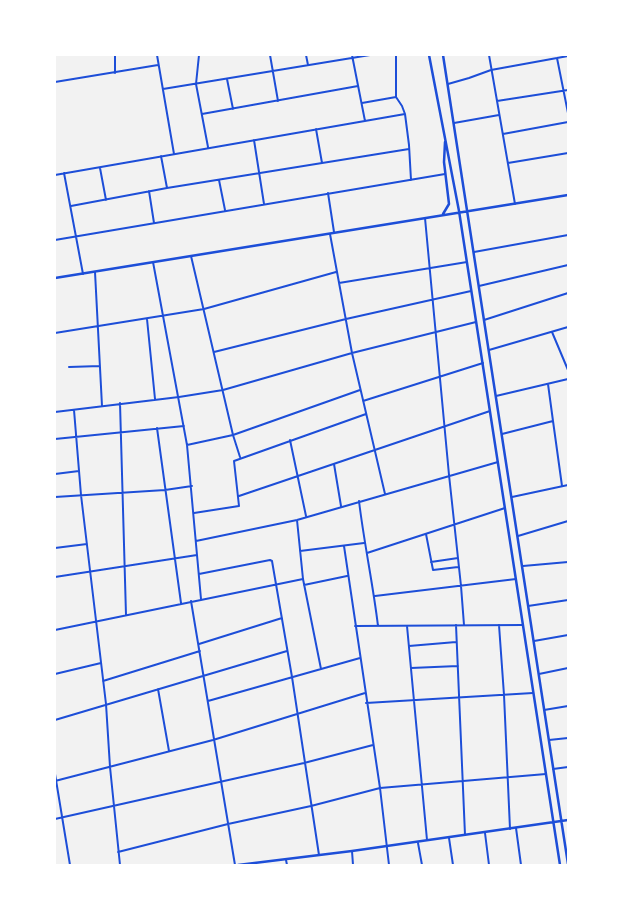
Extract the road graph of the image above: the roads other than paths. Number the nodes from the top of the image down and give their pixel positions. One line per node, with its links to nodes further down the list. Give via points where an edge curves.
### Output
1 (115, 55): 18 (street)
2 (157, 55): 14 (street)
3 (199, 55): 21 (street)
4 (270, 55): 17 (street)
5 (306, 55): 15 (street)
6 (370, 55): 11 (street)
7 (396, 55): 27 (street)
8 (429, 55): 42 (street)
9 (443, 55): 22 (street)
10 (489, 55): 16 (street)
11 (352, 56): 15 (street); 23 (street)
12 (568, 56): 13 (street)
13 (557, 58): 16 (street); 25 (street)
14 (158, 65): 18 (street); 24 (street)
15 (308, 66): 17 (street)
16 (491, 70): 22 (street); 29 (street)
17 (273, 72): 19 (street); 28 (street)
18 (115, 73): 20 (street)
19 (227, 79): 21 (street); 31 (street)
20 (55, 82)
21 (196, 84): 24 (street); 33 (street)
22 (448, 84): 38 (street)
23 (358, 86): 28 (street); 30 (street)
24 (163, 89): 45 (street)
25 (563, 90): 26 (street); 29 (street); 32 (street)
26 (568, 90)
27 (396, 97): 30 (street); 34 (street)
28 (278, 101): 31 (street)
29 (497, 101): 35 (street)
30 (362, 103): 36 (street)
31 (233, 109): 33 (street)
32 (568, 112)
33 (202, 114): 43 (street)
34 (405, 114): 36 (street); 44 (street)
35 (499, 115): 38 (street); 40 (street)
36 (365, 121): 39 (street)
37 (568, 122): 40 (street)
38 (454, 123): 66 (street)
39 (316, 129): 41 (street); 49 (street)
40 (502, 134): 48 (street)
41 (254, 140): 43 (street); 52 (street)
42 (446, 140): 53 (street); 67 (street)
43 (208, 147): 45 (street)
44 (409, 149): 49 (street); 56 (street)
45 (174, 154): 47 (street)
46 (568, 154): 48 (street)
47 (161, 156): 50 (street); 57 (street)
48 (508, 163): 63 (street)
49 (322, 164): 52 (street)
50 (100, 167): 51 (street); 61 (street)
51 (64, 173): 54 (street); 64 (street)
52 (259, 174): 55 (street); 62 (street)
53 (446, 174): 56 (street); 68 (street, via 449,204)
54 (55, 175)
55 (219, 180): 57 (street); 65 (street)
56 (411, 180): 59 (street)
57 (167, 188): 58 (street)
58 (149, 191): 61 (street); 70 (street)
59 (328, 193): 62 (street); 71 (street)
60 (568, 195): 63 (street)
61 (106, 200): 64 (street)
62 (264, 204): 65 (street)
63 (515, 204): 66 (street)
64 (70, 206): 74 (street)
65 (225, 210): 70 (street)
66 (468, 210): 67 (street); 76 (street)
67 (459, 211): 68 (street); 79 (street)
68 (443, 215): 69 (street)
69 (425, 218): 71 (street); 81 (street)
70 (154, 223): 74 (street)
71 (334, 233): 72 (street)
72 (330, 234): 77 (street); 83 (street)
73 (568, 234): 76 (street)
74 (77, 237): 75 (street); 84 (street)
75 (55, 240)
76 (474, 252): 87 (street)
77 (191, 256): 78 (street); 91 (street)
78 (153, 262): 82 (street); 92 (street)
79 (467, 262): 81 (street); 88 (street)
80 (568, 265): 87 (street)
81 (430, 267): 86 (street); 90 (street)
82 (95, 272): 84 (street); 97 (street)
83 (336, 272): 86 (street); 91 (street)
84 (83, 274): 85 (street)
85 (55, 278)
86 (339, 283): 94 (street)
87 (479, 286): 95 (street)
88 (471, 291): 90 (street); 96 (street)
89 (568, 293): 95 (street)
90 (432, 300): 94 (street); 99 (street)
91 (204, 309): 92 (street); 103 (street)
92 (164, 316): 93 (street); 115 (street)
93 (146, 319): 97 (street); 116 (street)
94 (346, 319): 103 (street); 104 (street)
95 (484, 320): 102 (street)
96 (476, 322): 99 (street); 105 (street)
97 (98, 326): 101 (street); 106 (street)
98 (568, 327): 100 (street)
99 (436, 332): 104 (street); 109 (street)
100 (552, 332): 102 (street); 108 (street)
101 (55, 333)
102 (489, 350): 114 (street)
103 (214, 352): 112 (street)
104 (352, 353): 112 (street); 113 (street)
105 (483, 363): 109 (street); 121 (street)
106 (100, 366): 107 (street); 119 (street)
107 (69, 367)
108 (568, 370)
109 (440, 377): 117 (street); 126 (street)
110 (568, 379): 111 (street)
111 (548, 384): 114 (street); 124 (street)
112 (223, 390): 115 (street); 130 (street)
113 (360, 390): 117 (street); 130 (street)
114 (496, 396): 129 (street)
115 (179, 397): 116 (street); 125 (street)
116 (155, 399): 118 (street)
117 (363, 401): 123 (street)
118 (120, 403): 119 (street); 128 (street)
119 (102, 406): 120 (street)
120 (74, 410): 122 (street); 131 (street)
121 (490, 410): 126 (street); 137 (street)
122 (55, 412)
123 (366, 414): 133 (street); 135 (street)
124 (553, 422): 129 (street); 145 (street)
125 (184, 426): 127 (street); 134 (street)
126 (445, 426): 135 (street); 141 (street)
127 (157, 428): 128 (street); 146 (street)
128 (121, 432): 131 (street); 147 (street)
129 (502, 434): 152 (street)
130 (233, 435): 134 (street); 136 (street)
131 (76, 437): 132 (street); 139 (street)
132 (55, 439)
133 (290, 440): 136 (street); 142 (street)
134 (187, 445): 144 (street)
135 (373, 450): 138 (street); 148 (street)
136 (240, 458): 150 (street, via 233,462)
137 (498, 462): 141 (street); 155 (street)
138 (334, 464): 142 (street); 154 (street)
139 (79, 471): 140 (street); 149 (street)
140 (55, 474)
141 (449, 475): 148 (street); 160 (street)
142 (299, 476): 150 (street); 157 (street)
143 (568, 485): 145 (street)
144 (192, 486): 146 (street); 156 (street)
145 (562, 486): 152 (street)
146 (165, 490): 147 (street); 172 (street)
147 (124, 492): 149 (street); 176 (street)
148 (384, 494): 153 (street)
149 (81, 495): 151 (street); 165 (street)
150 (239, 496): 156 (street, via 238,507)
151 (55, 497)
152 (512, 497): 162 (street)
153 (360, 501): 154 (street); 164 (street)
154 (341, 506): 157 (street)
155 (505, 508): 160 (street); 183 (street)
156 (194, 513): 163 (street)
157 (306, 516): 158 (street)
158 (297, 520): 163 (street); 168 (street)
159 (568, 521): 162 (street)
160 (454, 525): 161 (street); 171 (street)
161 (426, 534): 169 (street); 173 (street)
162 (518, 536): 175 (street)
163 (196, 541): 170 (street)
164 (364, 543): 166 (street); 169 (street)
165 (87, 544): 167 (street); 178 (street)
166 (344, 546): 168 (street); 180 (street)
167 (55, 548)
168 (300, 551): 182 (street)
169 (367, 553): 187 (street)
170 (197, 555): 172 (street); 179 (street)
171 (458, 558): 173 (street); 177 (street)
172 (175, 559): 176 (street); 191 (street)
173 (431, 562): 177 (street, via 433,570)
174 (568, 562): 175 (street)
175 (522, 566): 192 (street)
176 (124, 567): 178 (street); 193 (street)
177 (459, 567): 186 (street)
178 (90, 572): 181 (street); 195 (street)
179 (199, 574): 184 (street, via 270,560); 188 (street)
180 (347, 576): 185 (street); 200 (street)
181 (55, 577)
182 (303, 579): 184 (street); 185 (street)
183 (516, 579): 186 (street); 199 (street)
184 (276, 584): 188 (street); 194 (street)
185 (304, 585): 216 (street)
186 (461, 586): 187 (street); 197 (street)
187 (375, 596): 201 (street)
188 (202, 599): 190 (street)
189 (568, 600): 192 (street)
190 (191, 601): 191 (street); 207 (street)
191 (181, 603): 193 (street)
192 (528, 606): 205 (street)
193 (126, 615): 195 (street)
194 (282, 618): 207 (street); 209 (street)
195 (95, 622): 203 (street); 212 (street)
196 (456, 625): 197 (street); 202 (street); 206 (street)
197 (464, 625): 198 (street)
198 (499, 625): 199 (street); 225 (street)
199 (523, 625): 224 (street)
200 (355, 626): 201 (street); 211 (street)
201 (378, 626): 202 (street)
202 (407, 626): 208 (street)
203 (55, 630)
204 (568, 635): 205 (street)
205 (534, 641): 218 (street)
206 (457, 642): 208 (street); 213 (street)
207 (199, 644): 210 (street)
208 (409, 646): 214 (street)
209 (287, 651): 219 (street); 220 (street)
210 (200, 652): 219 (street); 221 (street)
211 (360, 658): 216 (street); 223 (street)
212 (102, 663): 217 (street); 221 (street)
213 (458, 666): 214 (street); 226 (street)
214 (411, 668): 227 (street)
215 (568, 668): 218 (street)
216 (321, 669): 220 (street)
217 (55, 674)
218 (539, 674): 232 (street)
219 (204, 676): 222 (street); 228 (street)
220 (292, 677): 228 (street); 233 (street)
221 (104, 681): 230 (street)
222 (158, 689): 230 (street); 239 (street)
223 (365, 693): 229 (street); 233 (street)
224 (534, 693): 225 (street); 245 (street)
225 (504, 695): 226 (street); 246 (street)
226 (459, 698): 227 (street); 249 (street)
227 (413, 700): 229 (street); 250 (street)
228 (207, 701): 236 (street)
229 (366, 703): 238 (street)
230 (106, 704): 234 (street); 241 (street)
231 (568, 706): 232 (street)
232 (544, 710): 237 (street)
233 (298, 713): 236 (street); 240 (street)
234 (55, 720)
235 (568, 738): 237 (street)
236 (213, 740): 239 (street); 248 (street)
237 (549, 740): 243 (street)
238 (373, 745): 240 (street); 251 (street)
239 (169, 752): 241 (street)
240 (304, 763): 248 (street); 253 (street)
241 (110, 767): 247 (street); 252 (street)
242 (568, 767): 243 (street)
243 (553, 769): 257 (street)
244 (55, 774): 247 (street)
245 (546, 774): 246 (street); 258 (street)
246 (508, 777): 249 (street); 261 (street)
247 (56, 781): 254 (street)
248 (221, 781): 252 (street); 259 (street)
249 (462, 781): 250 (street); 263 (street)
250 (421, 784): 251 (street); 265 (street)
251 (380, 788): 253 (street); 267 (street)
252 (114, 804): 254 (street); 269 (street)
253 (311, 806): 259 (street); 270 (street)
254 (62, 817): 255 (street); 273 (street)
255 (55, 818)
256 (568, 820): 257 (street)
257 (561, 821): 258 (street); 272 (street)
258 (553, 822): 260 (street); 284 (street)
259 (228, 824): 269 (street); 275 (street)
260 (516, 828): 261 (street); 283 (street)
261 (510, 829): 262 (street)
262 (485, 832): 263 (street); 282 (street)
263 (465, 835): 264 (street)
264 (449, 837): 265 (street); 281 (street)
265 (427, 840): 266 (street)
266 (418, 842): 267 (street); 280 (street)
267 (387, 846): 268 (street); 279 (street)
268 (352, 851): 270 (street); 278 (street)
269 (118, 852): 274 (street)
270 (319, 855): 271 (street)
271 (286, 860): 276 (street); 277 (street)
272 (568, 864)
273 (70, 865)
274 (120, 865)
275 (236, 865): 276 (street)
276 (242, 865)
277 (287, 865)
278 (353, 865)
279 (389, 865)
280 (422, 865)
281 (453, 865)
282 (489, 865)
283 (521, 865)
284 (560, 865)

